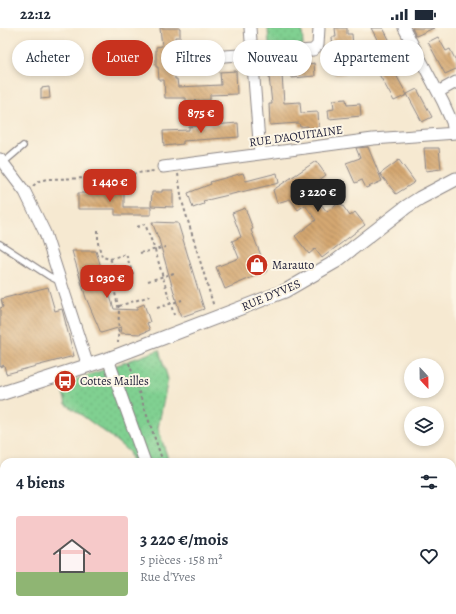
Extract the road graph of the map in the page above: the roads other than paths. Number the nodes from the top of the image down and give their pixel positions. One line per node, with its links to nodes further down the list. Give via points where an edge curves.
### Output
1 (250, 28): 4 (street)
2 (319, 28): 5 (street, via 318,45)
3 (404, 28): 8 (street)
4 (251, 40)
5 (312, 50)
6 (254, 76): 11 (street)
7 (456, 82): 8 (street)
8 (438, 92): 9 (street)
9 (455, 133): 11 (street, RUE D'AQUITAINE, via 373,139)
10 (23, 146): 12 (lane)
11 (260, 154): 13 (street, RUE D'AQUITAINE)
12 (2, 161): 16 (street, via 25,192 45,233)
13 (162, 167)
14 (456, 179): 17 (street, RUE D'YVES, via 406,207 335,262 279,294)
15 (0, 244): 16 (lane)
16 (61, 282): 18 (street)
17 (117, 356): 18 (street, RUE D'YVES); 20 (street)
18 (88, 366): 19 (street, RUE D'YVES)
19 (0, 394)
20 (144, 458)

